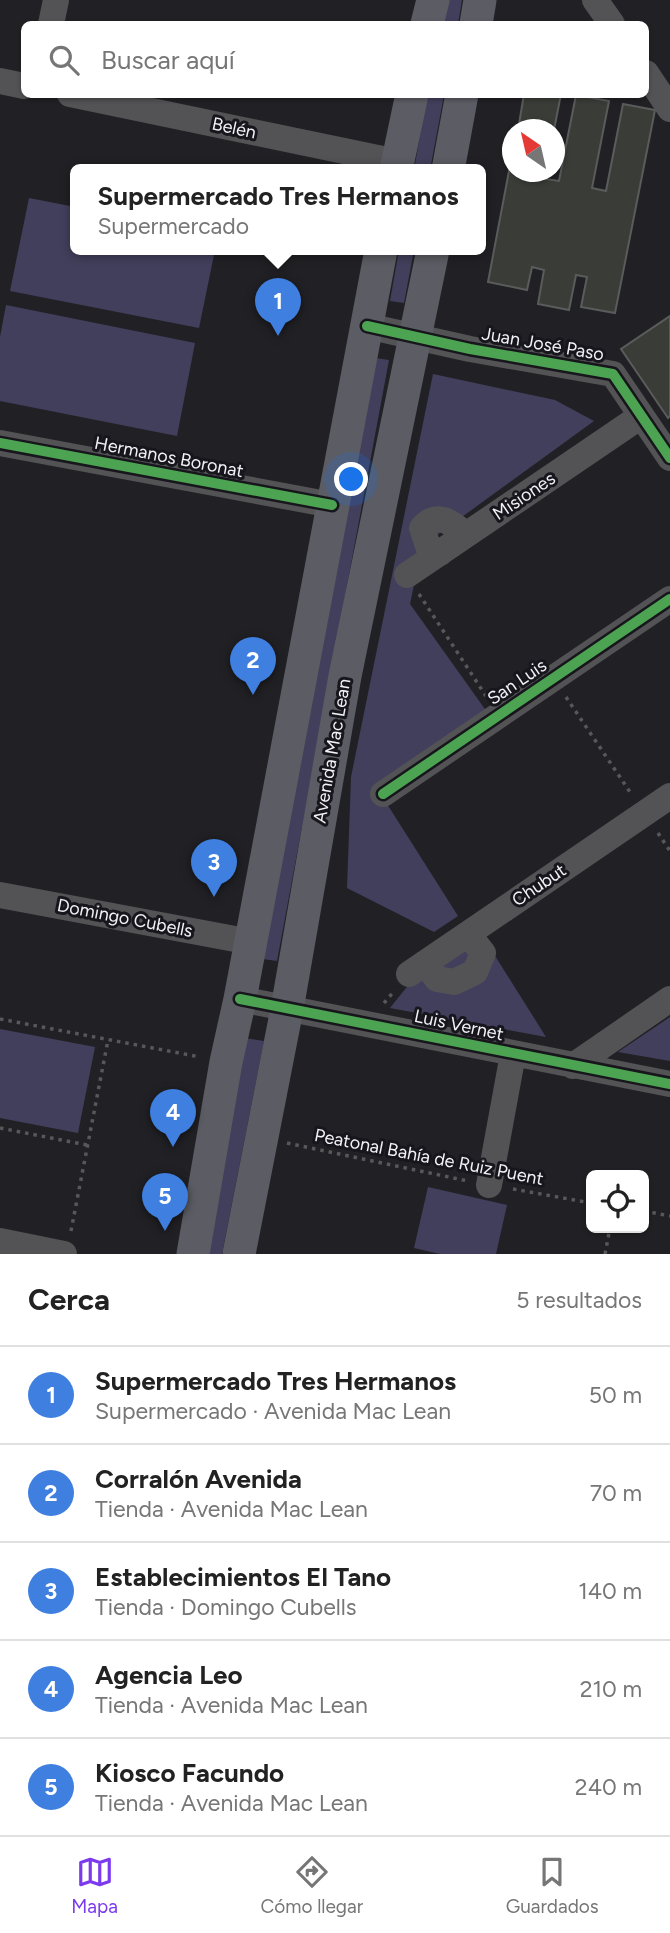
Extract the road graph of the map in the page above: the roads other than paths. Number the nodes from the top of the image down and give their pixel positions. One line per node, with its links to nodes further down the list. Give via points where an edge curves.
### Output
1 (56, 0): 5 (street)
2 (433, 0): 6 (main road)
3 (480, 0): 7 (main road)
4 (595, 0): 8 (street)
5 (52, 21)
6 (428, 21)
7 (476, 21)
8 (610, 21)
9 (649, 78): 15 (street)
10 (0, 81): 11 (street)
11 (21, 85)
12 (88, 98): 16 (street, Belén)
13 (411, 98): 17 (main road)
14 (461, 98): 18 (main road)
15 (670, 109)
16 (388, 164)
17 (397, 164)
18 (449, 164)
19 (380, 255): 21 (main road)
20 (432, 255): 22 (main road, Avenida Mac Lean)
21 (367, 326): 22 (street, Juan José Paso); 26 (main road)
22 (416, 337): 23 (street, Juan José Paso, via 613,374); 36 (main road, Avenida Mac Lean, via 345,676)
23 (641, 416): 25 (street, Juan José Paso); 27 (street, Misiones)
24 (0, 443): 26 (street, Hermanos Boronat)
25 (670, 458)
26 (332, 505): 33 (main road)
27 (407, 575)
28 (670, 598): 29 (street, San Luis)
29 (383, 794)
30 (670, 796): 32 (street, Chubut)
31 (0, 895): 33 (street, Domingo Cubells)
32 (468, 934): 32 (street, Chubut, via 417,968 454,982 475,972 483,953)
33 (251, 942): 34 (main road)
34 (240, 999): 36 (street, Luis Vernet); 43 (main road)
35 (670, 999): 38 (street)
36 (287, 1009): 37 (street, Luis Vernet); 44 (main road, Avenida Mac Lean)
37 (513, 1054): 38 (street, Luis Vernet); 40 (street)
38 (573, 1066): 39 (street, Luis Vernet)
39 (670, 1084)
40 (489, 1185)
41 (0, 1241): 42 (street)
42 (67, 1247)
43 (193, 1254)
44 (239, 1254)

